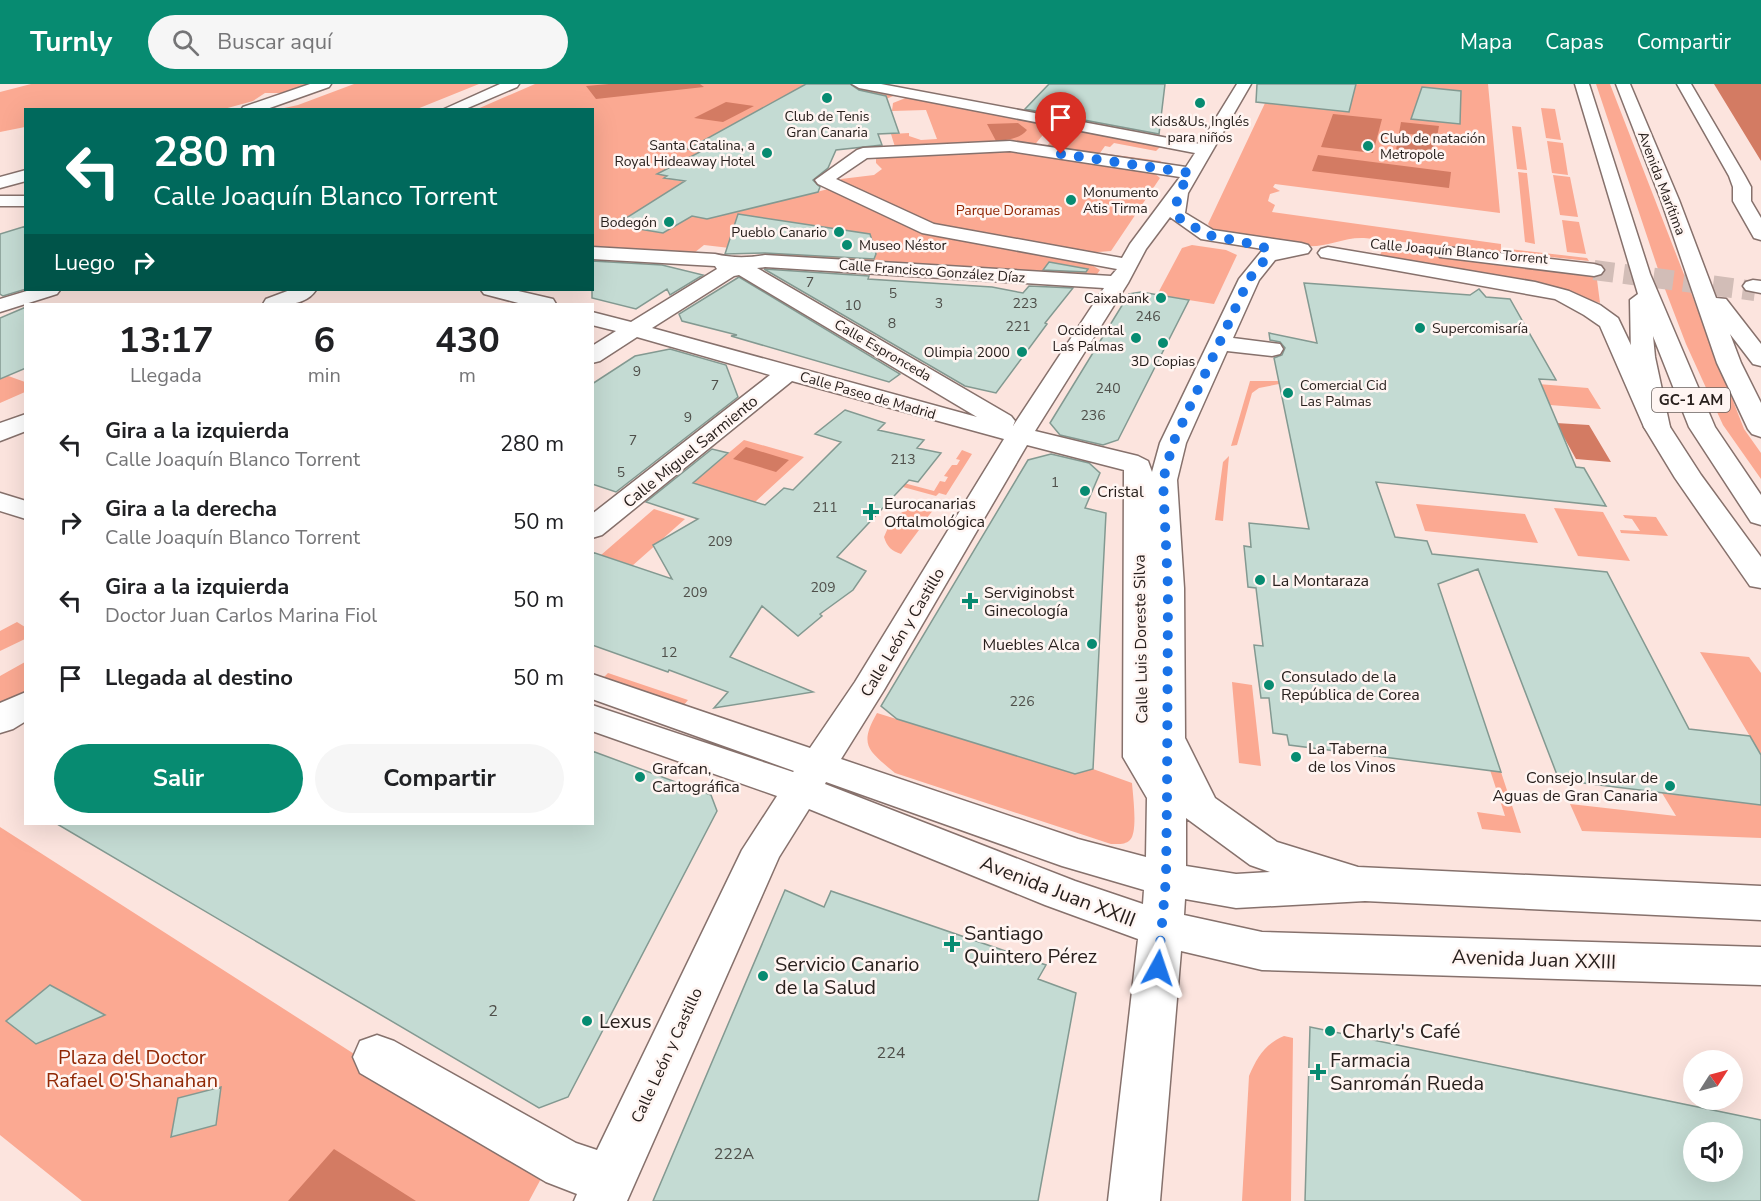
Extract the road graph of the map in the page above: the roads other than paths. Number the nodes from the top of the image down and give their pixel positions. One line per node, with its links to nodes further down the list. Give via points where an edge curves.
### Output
1 (324, 84): 9 (main road)
2 (512, 84): 10 (main road)
3 (859, 84): 11 (main road)
4 (1582, 84): 27 (main road, GC-1 AM)
5 (1623, 84): 29 (main road, Avenida Marítima / GC-1 AM)
6 (1684, 84): 17 (main road, via 1737,176 1742,201)
7 (1262, 86): 8 (main road)
8 (1241, 89): 11 (main road, Calle León y Castillo)
9 (254, 108)
10 (454, 108)
11 (1206, 150): 14 (main road, Calle León y Castillo)
12 (24, 176): 13 (main road)
13 (0, 183)
14 (1184, 183): 22 (main road, via 1176,213 1184,223 1208,235); 25 (main road, Calle León y Castillo); 25 (main road, via 1010,146 863,153 824,180 929,229)
15 (0, 201): 16 (main road)
16 (24, 201)
17 (1761, 234)
18 (1165, 239): 25 (main road, via 1153,240)
19 (1186, 241): 28 (main road, via 1246,251 1252,255)
20 (1382, 242): 24 (main road, Calle Joaquín Blanco Torrent, via 1343,244)
21 (1429, 247): 24 (main road, Calle Joaquín Blanco Torrent, via 1594,267 1405,248)
22 (1261, 250): 24 (main road, Calle Joaquín Blanco Torrent); 28 (main road, Calle Luis Doreste Silva)
23 (594, 253): 26 (main road, Calle Francisco González Díaz, via 715,260)
24 (1328, 253): 45 (main road, via 1535,288 1562,295 1593,310 1610,323)
25 (1128, 265): 26 (main road, Calle Francisco González Díaz, via 765,261); 48 (main road, Calle León y Castillo)
26 (737, 266): 38 (main road); 48 (main road, Calle Espronceda, via 989,412)
27 (1640, 274): 45 (main road, via 1643,357); 54 (main road, GC-1 AM, via 1702,427)
28 (1249, 279): 39 (main road, Calle Luis Doreste Silva)
29 (1700, 282): 42 (main road); 46 (main road, GC-1 AM, via 1729,363)
30 (47, 291): 36 (main road)
31 (304, 291): 34 (main road)
32 (493, 291): 33 (main road)
33 (508, 301): 35 (main road)
34 (276, 303)
35 (533, 303)
36 (0, 306)
37 (594, 319): 38 (main road, Calle Paseo de Madrid)
38 (634, 329): 41 (main road); 43 (main road, Calle Paseo de Madrid)
39 (1219, 343): 40 (main road); 61 (main road, Calle Luis Doreste Silva, via 1173,443 1163,480 1168,588)
40 (1272, 349)
41 (594, 355)
42 (1761, 359)
43 (788, 372): 48 (main road, Calle Paseo de Madrid); 55 (main road, Calle Miguel Sarmiento)
44 (24, 422): 47 (main road)
45 (1657, 427): 56 (main road)
46 (1761, 429)
47 (0, 433)
48 (1020, 435): 49 (main road, Calle Paseo de Madrid, via 1129,462 1138,467); 62 (main road, Calle León y Castillo, via 894,647)
49 (1139, 473): 63 (main road, Calle Luis Doreste Silva, via 1141,757)
50 (0, 479): 51 (main road)
51 (24, 487)
52 (0, 501): 53 (main road)
53 (24, 510)
54 (1761, 516)
55 (594, 527)
56 (1761, 579)
57 (594, 687): 62 (main road, Avenida Juan XXIII)
58 (24, 706): 60 (main road)
59 (594, 718): 62 (main road, Avenida Juan XXIII)
60 (0, 720)
61 (1166, 734): 63 (main road, Calle Luis Doreste Silva); 65 (main road, via 1200,808 1264,854)
62 (810, 778): 64 (main road, Avenida Juan XXIII); 67 (main road, Avenida Juan XXIII, via 1060,893); 70 (main road, Calle León y Castillo, via 762,850)
63 (1167, 797): 64 (main road, Calle Luis Doreste Silva)
64 (1166, 879): 65 (main road, Avenida Juan XXIII, via 1236,891); 67 (main road, Calle Luis Doreste Silva)
65 (1365, 884): 66 (main road, Avenida Juan XXIII)
66 (1761, 903)
67 (1162, 929): 68 (main road, Avenida Juan XXIII, via 1262,951); 71 (main road, Calle Luis Doreste Silva)
68 (1761, 966)
69 (377, 1057): 70 (main road)
70 (604, 1190)
71 (1134, 1201)

